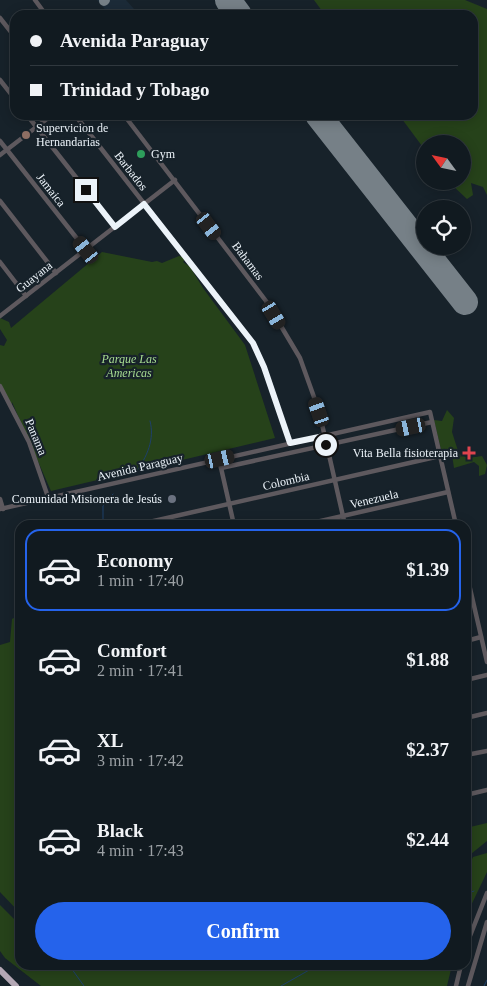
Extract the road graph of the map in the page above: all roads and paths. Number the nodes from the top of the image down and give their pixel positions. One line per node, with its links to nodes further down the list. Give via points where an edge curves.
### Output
1 (0, 18): 2 (street)
2 (10, 31)
3 (0, 80): 4 (street)
4 (10, 93)
5 (31, 120): 9 (street)
6 (46, 120): 9 (street)
7 (79, 120): 15 (street, Barbados)
8 (128, 120): 13 (street, Bahamas)
9 (37, 128): 11 (street); 16 (street)
10 (0, 141): 11 (street, Jamaica)
11 (7, 150): 12 (street); 17 (street, Jamaica)
12 (0, 155)
13 (175, 180): 15 (street, Guayana); 24 (street, Bahamas, via 266,301 300,358)
14 (0, 201): 19 (street)
15 (144, 204): 16 (street, Guayana); 25 (street, Barbados, via 253,343)
16 (115, 227): 17 (street, Guayana)
17 (86, 250): 19 (street, Guayana)
18 (0, 262): 20 (street)
19 (56, 273): 20 (street, Guayana)
20 (26, 296): 21 (street, Guayana)
21 (0, 316)
22 (0, 386): 32 (street, Panama, via 29,442)
23 (432, 422): 24 (street, Avenida Paraguay, via 430,412); 26 (street); 27 (street)
24 (324, 436): 25 (street, Avenida Paraguay); 26 (street, Bahamas)
25 (290, 443): 28 (street, Avenida Paraguay)
26 (326, 445): 29 (street); 30 (street, Bahamas)
27 (440, 456): 30 (street, Colombia); 31 (street)
28 (220, 459): 29 (street); 32 (street, Avenida Paraguay)
29 (222, 468): 34 (street)
30 (334, 480): 34 (street, Colombia); 36 (street, Bahamas)
31 (448, 492): 36 (street, Venezuela); 41 (street)
32 (48, 497): 35 (street, Avenida Paraguay)
33 (0, 499): 35 (street)
34 (230, 504): 37 (street, Colombia); 38 (street)
35 (1, 509)
36 (343, 516): 39 (street, Venezuela); 40 (street, Bahamas)
37 (158, 520)
38 (233, 520)
39 (325, 520)
40 (344, 520)
41 (455, 520)
42 (471, 592): 43 (street)
43 (473, 601): 44 (street)
44 (481, 637): 45 (street); 46 (street)
45 (471, 640)
46 (487, 662)
47 (487, 675): 48 (street)
48 (471, 679)
49 (487, 714): 50 (street)
50 (471, 717)
51 (487, 751): 52 (street)
52 (471, 755)
53 (487, 790): 54 (street)
54 (471, 793)
55 (487, 893): 57 (street)
56 (487, 922): 62 (street)
57 (471, 933)
58 (460, 970): 61 (street)
59 (2, 975): 60 (highway)
60 (16, 986)
61 (456, 986)
62 (468, 986)

